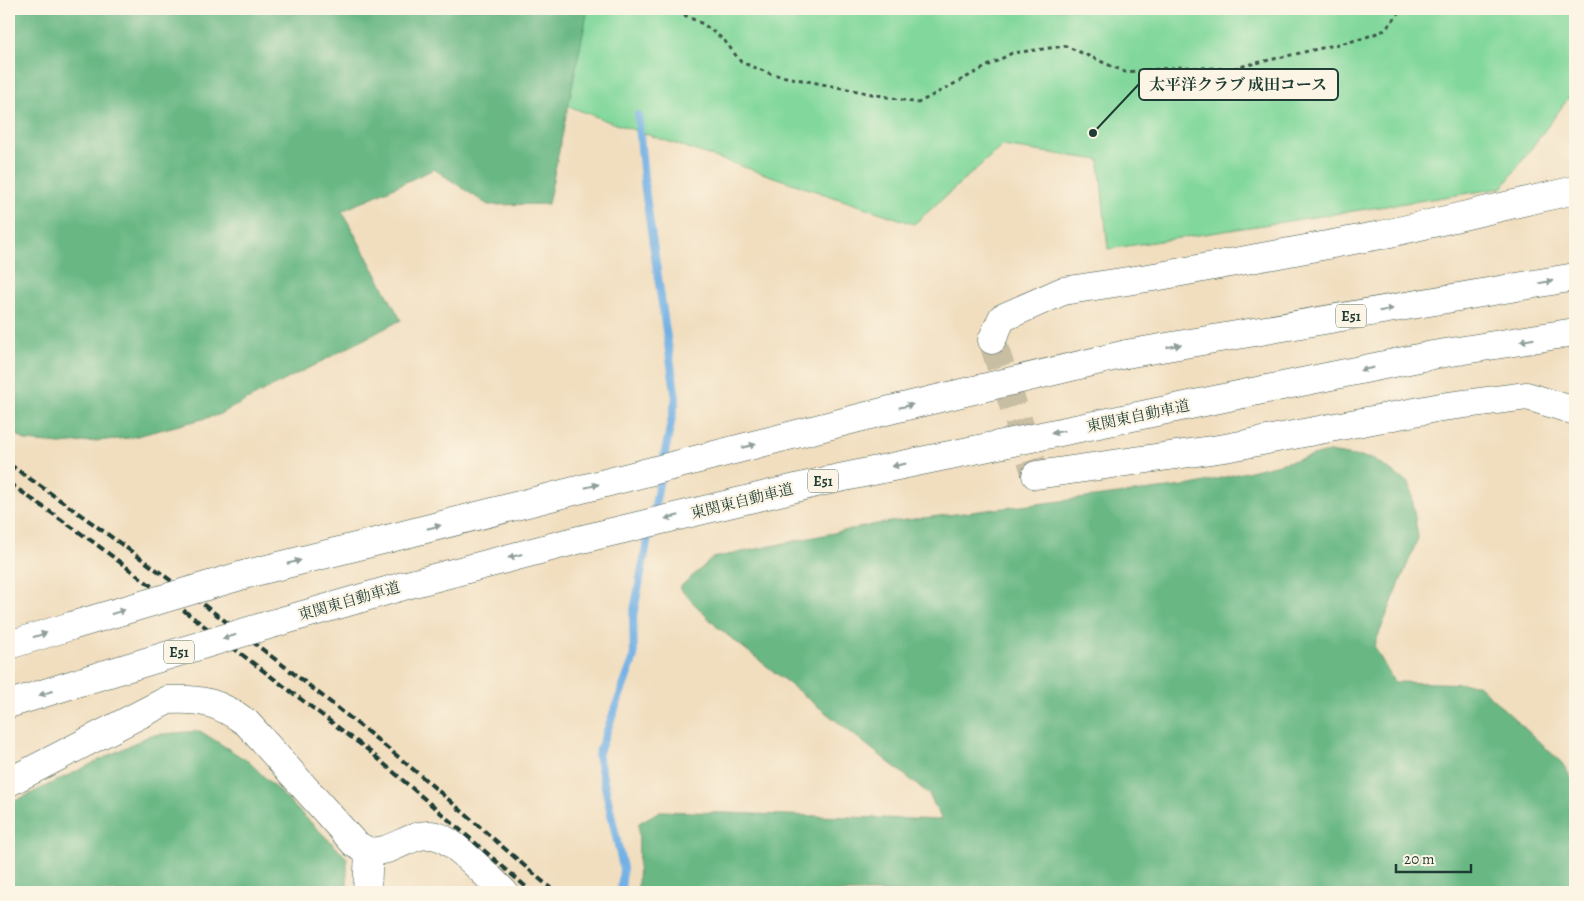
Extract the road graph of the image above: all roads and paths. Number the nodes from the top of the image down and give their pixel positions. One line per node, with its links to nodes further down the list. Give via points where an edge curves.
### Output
1 (679, 9): 2 (path, via 724,40 740,62 771,74 918,103 1012,53 1066,46 1125,72 1183,67 1230,69 1369,36 1385,30)
2 (1402, 9)
3 (1575, 190): 6 (main road, via 1381,235 1063,291 1002,318)
4 (1575, 277): 9 (main road, E51, one-way to 4, bridge, via 247,574 890,410 1126,354)
5 (1575, 332): 10 (main road, 東関東自動車道 / E51, one-way to 10, bridge, via 1433,355 825,480 407,585)
6 (992, 340)
7 (1575, 411): 8 (main road, via 1527,396 1441,407 1226,448)
8 (1036, 475)
9 (9, 645)
10 (9, 704)
11 (9, 782): 12 (main road, via 168,700 207,701 228,709 247,723 333,822 355,844)
12 (369, 851): 13 (main road); 14 (main road, via 386,849 421,835 437,836 450,843)
13 (367, 892)
14 (504, 892)

